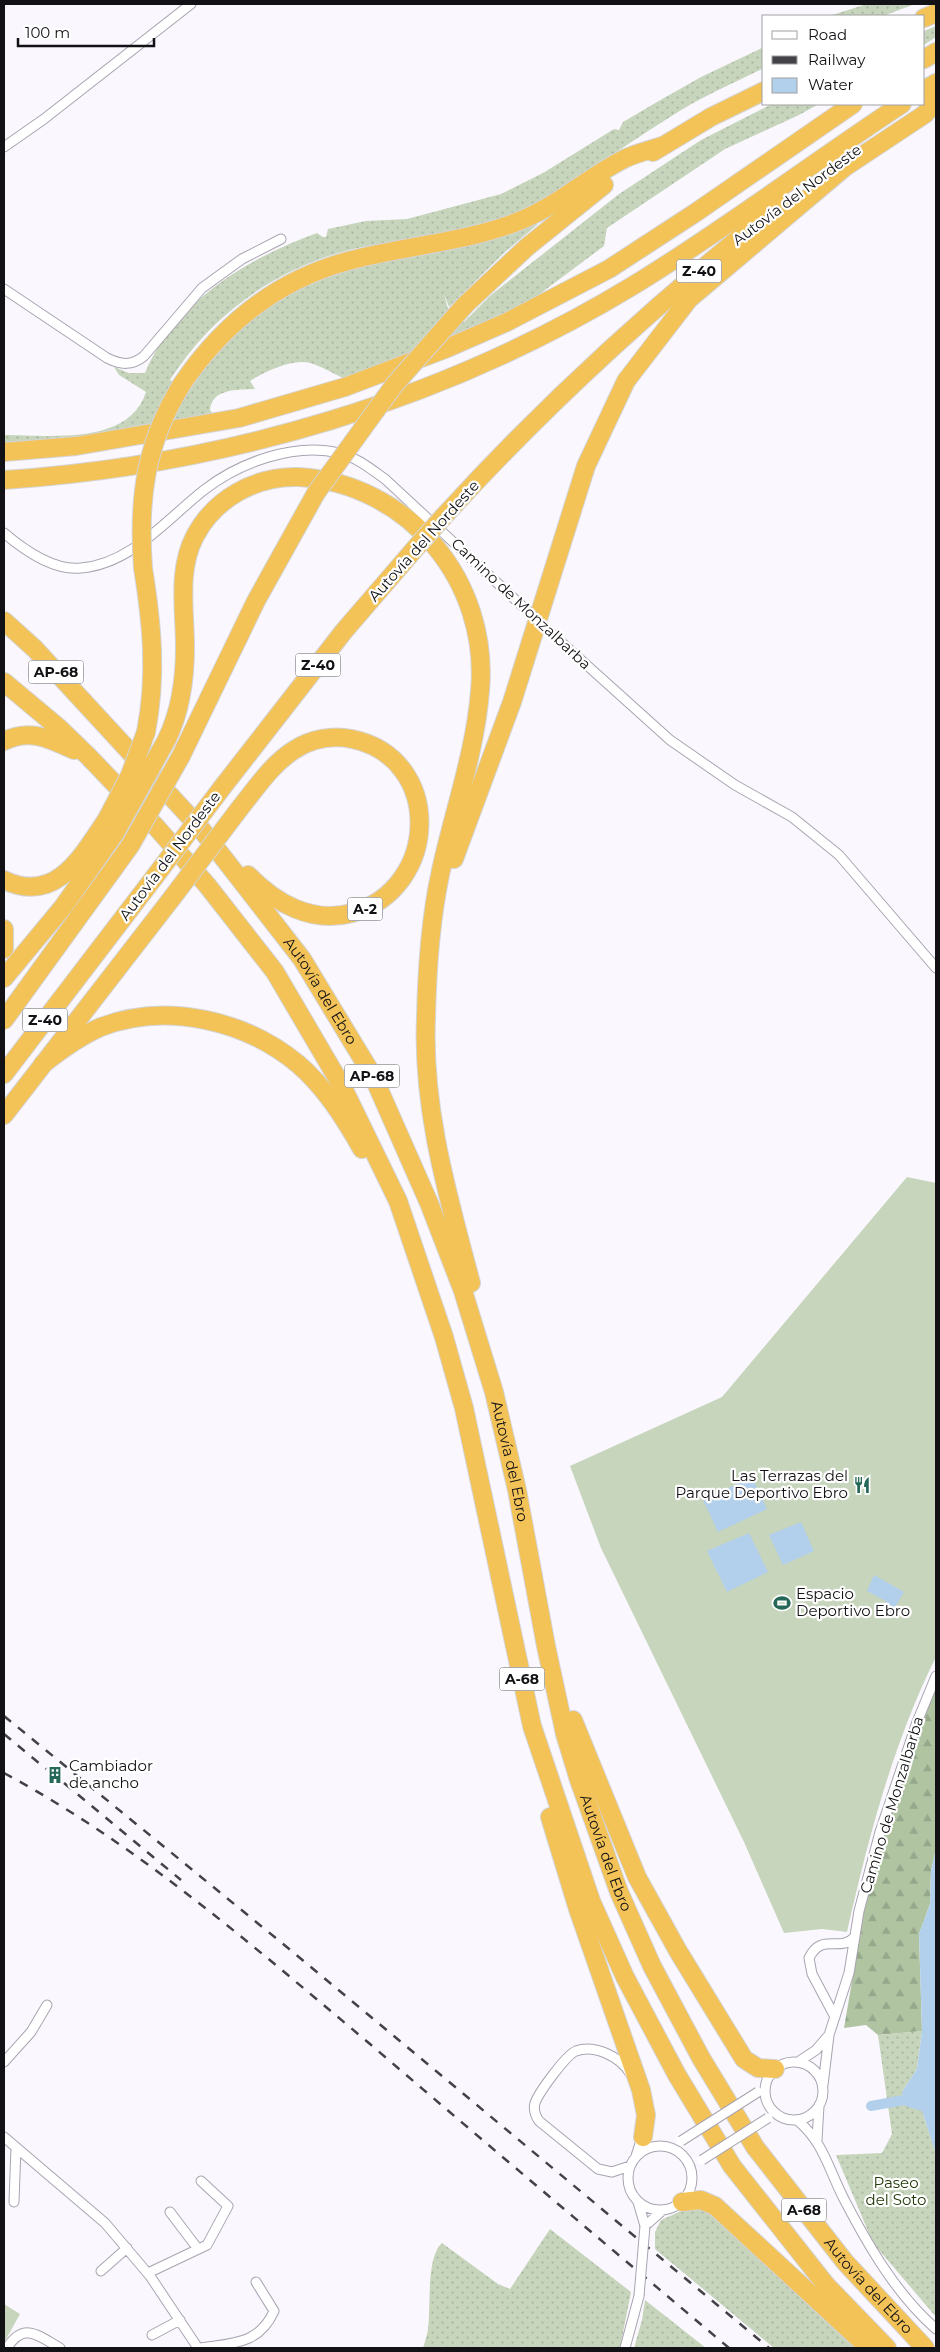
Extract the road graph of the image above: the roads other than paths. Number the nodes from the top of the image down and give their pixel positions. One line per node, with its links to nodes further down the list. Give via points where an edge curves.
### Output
1 (191, 4): 11 (street)
2 (936, 52): 3 (highway)
3 (925, 58)
4 (936, 83): 5 (highway)
5 (925, 89)
6 (762, 92): 10 (highway, Z-40)
7 (936, 100): 25 (highway, via 925,114 845,167 689,299 626,381 586,466 512,702 451,868); 31 (highway, Autovía del Nordeste / Z-40, bridge, via 834,163 664,300 498,458 344,631)
8 (852, 105): 14 (highway, via 609,269 507,322 445,349 345,387 239,418 76,446)
9 (901, 105): 15 (highway, via 634,285 558,328 464,372 394,400 240,446 130,467)
10 (662, 146): 22 (highway, bridge, via 626,158 554,204 517,222 458,240 348,260 296,280 272,293 229,326 210,346 182,384 160,425 147,468 141,518 154,661 152,696 146,732); 29 (highway, Z-40, bridge, via 589,196 526,247 465,305 395,384 316,494 256,601 180,756 130,846)
11 (4, 147)
12 (281, 239): 13 (street, via 242,259 202,288 144,356 132,363 107,358)
13 (4, 289)
14 (4, 452)
15 (4, 480)
16 (4, 533): 27 (street, Camino de Monzalbarba, bridge, via 32,554 52,563 74,568 95,566 130,551 205,489 250,464 305,451 332,452 355,459 385,479 670,740 735,785 792,818 840,855)
17 (4, 620): 19 (highway, Autovía del Ebro / AP-68)
18 (4, 682): 21 (highway, Autovía del Ebro / AP-68)
19 (107, 726): 30 (highway, A-2, bridge, via 191,812 252,879 278,900 297,910 337,916 378,902 405,876 419,840 418,804 412,788 402,772 378,750 346,738 315,740 295,749 277,763 240,808 172,898); 34 (highway, Autovía del Ebro / AP-68, via 202,829 302,959 373,1076 429,1202 463,1291 494,1392)
20 (4, 741): 21 (highway, via 24,735 41,736)
21 (88, 756): 33 (highway, Autovía del Ebro / AP-68, via 176,849 275,972 343,1088 385,1172 408,1226)
22 (111, 826): 23 (highway, via 55,881 31,887); 25 (highway, bridge, via 167,739 177,713 183,678 182,593 185,564 195,536 220,505 262,480 311,478 336,484 398,511 439,548 472,616 478,645 480,688 474,734 440,875); 28 (highway, via 63,907)
23 (4, 880)
24 (4, 929): 26 (highway)
25 (430, 946): 34 (highway, via 426,1033 434,1129 447,1193 499,1391)
26 (4, 949)
27 (936, 968)
28 (4, 978)
29 (4, 1020)
30 (44, 1064): 32 (highway); 33 (highway, via 77,1039 101,1028 154,1016 209,1021 232,1027 269,1044 298,1064 316,1082 346,1122 374,1169)
31 (4, 1074)
32 (4, 1115)
33 (420, 1265): 37 (highway, Autovía del Ebro / A-68, via 464,1408)
34 (518, 1490): 35 (highway, Autovía del Ebro / A-68)
35 (530, 1557): 46 (highway, via 576,1730 637,1877 737,2049 754,2066); 81 (highway, Autovía del Ebro / A-68, via 565,1734 619,1892 652,1966 701,2058 755,2147 845,2262)
36 (936, 1676): 38 (street, Camino de Monzalbarba, via 880,1832)
37 (532, 1726): 53 (highway, via 532,1748 542,1793 644,2100 646,2121); 80 (highway, Autovía del Ebro / A-68, via 592,1901 625,1977 677,2075 732,2166 826,2285)
38 (855, 1937): 39 (street, via 849,1942); 40 (street, Camino de Monzalbarba)
39 (836, 1944): 40 (street); 42 (street, via 819,1946 809,1963)
40 (850, 1964): 42 (street, Camino de Monzalbarba)
41 (46, 2005): 44 (street, via 31,2032)
42 (835, 2017): 43 (street, Camino de Monzalbarba)
43 (828, 2036): 45 (street, via 816,2050); 48 (street)
44 (4, 2062)
45 (798, 2062): 46 (street, via 786,2063); 48 (street, via 814,2070)
46 (775, 2069): 47 (street)
47 (765, 2085): 50 (street, via 767,2102); 55 (street, bridge, via 682,2141)
48 (823, 2085): 49 (street)
49 (819, 2106): 51 (street, via 809,2116); 54 (street)
50 (778, 2116): 51 (street); 59 (street, bridge, via 768,2118 702,2160)
51 (796, 2120): 54 (street)
52 (4, 2137): 56 (street)
53 (643, 2137): 57 (street); 58 (street, via 642,2107 631,2075 622,2064 597,2050 571,2054 536,2102 535,2112 540,2121 598,2169 612,2172)
54 (817, 2140): 73 (street, via 845,2201 884,2270)
55 (666, 2146): 57 (street, via 650,2148); 59 (street, via 684,2156)
56 (16, 2147): 61 (street); 67 (street, via 105,2223)
57 (636, 2156): 58 (street)
58 (630, 2166): 62 (street, via 628,2181)
59 (692, 2174): 63 (street, via 691,2189)
60 (201, 2181): 68 (street, via 228,2206 207,2245)
61 (14, 2202)
62 (638, 2202): 64 (street); 66 (street)
63 (682, 2202): 64 (street); 79 (highway, via 700,2200 715,2206)
64 (663, 2210): 66 (street)
65 (170, 2212): 68 (street)
66 (645, 2226): 78 (street, bridge, via 639,2296)
67 (127, 2248): 69 (street); 70 (street)
68 (198, 2249): 70 (street)
69 (101, 2270)
70 (148, 2273): 72 (street)
71 (256, 2282): 77 (street, via 274,2312 268,2324 250,2340)
72 (180, 2320): 74 (street); 77 (street)
73 (936, 2329)
74 (152, 2335)
75 (8, 2348): 76 (street, via 17,2336 27,2332)
76 (60, 2348)
77 (199, 2348)
78 (625, 2348)
79 (869, 2348)
80 (888, 2348)
81 (926, 2348)

